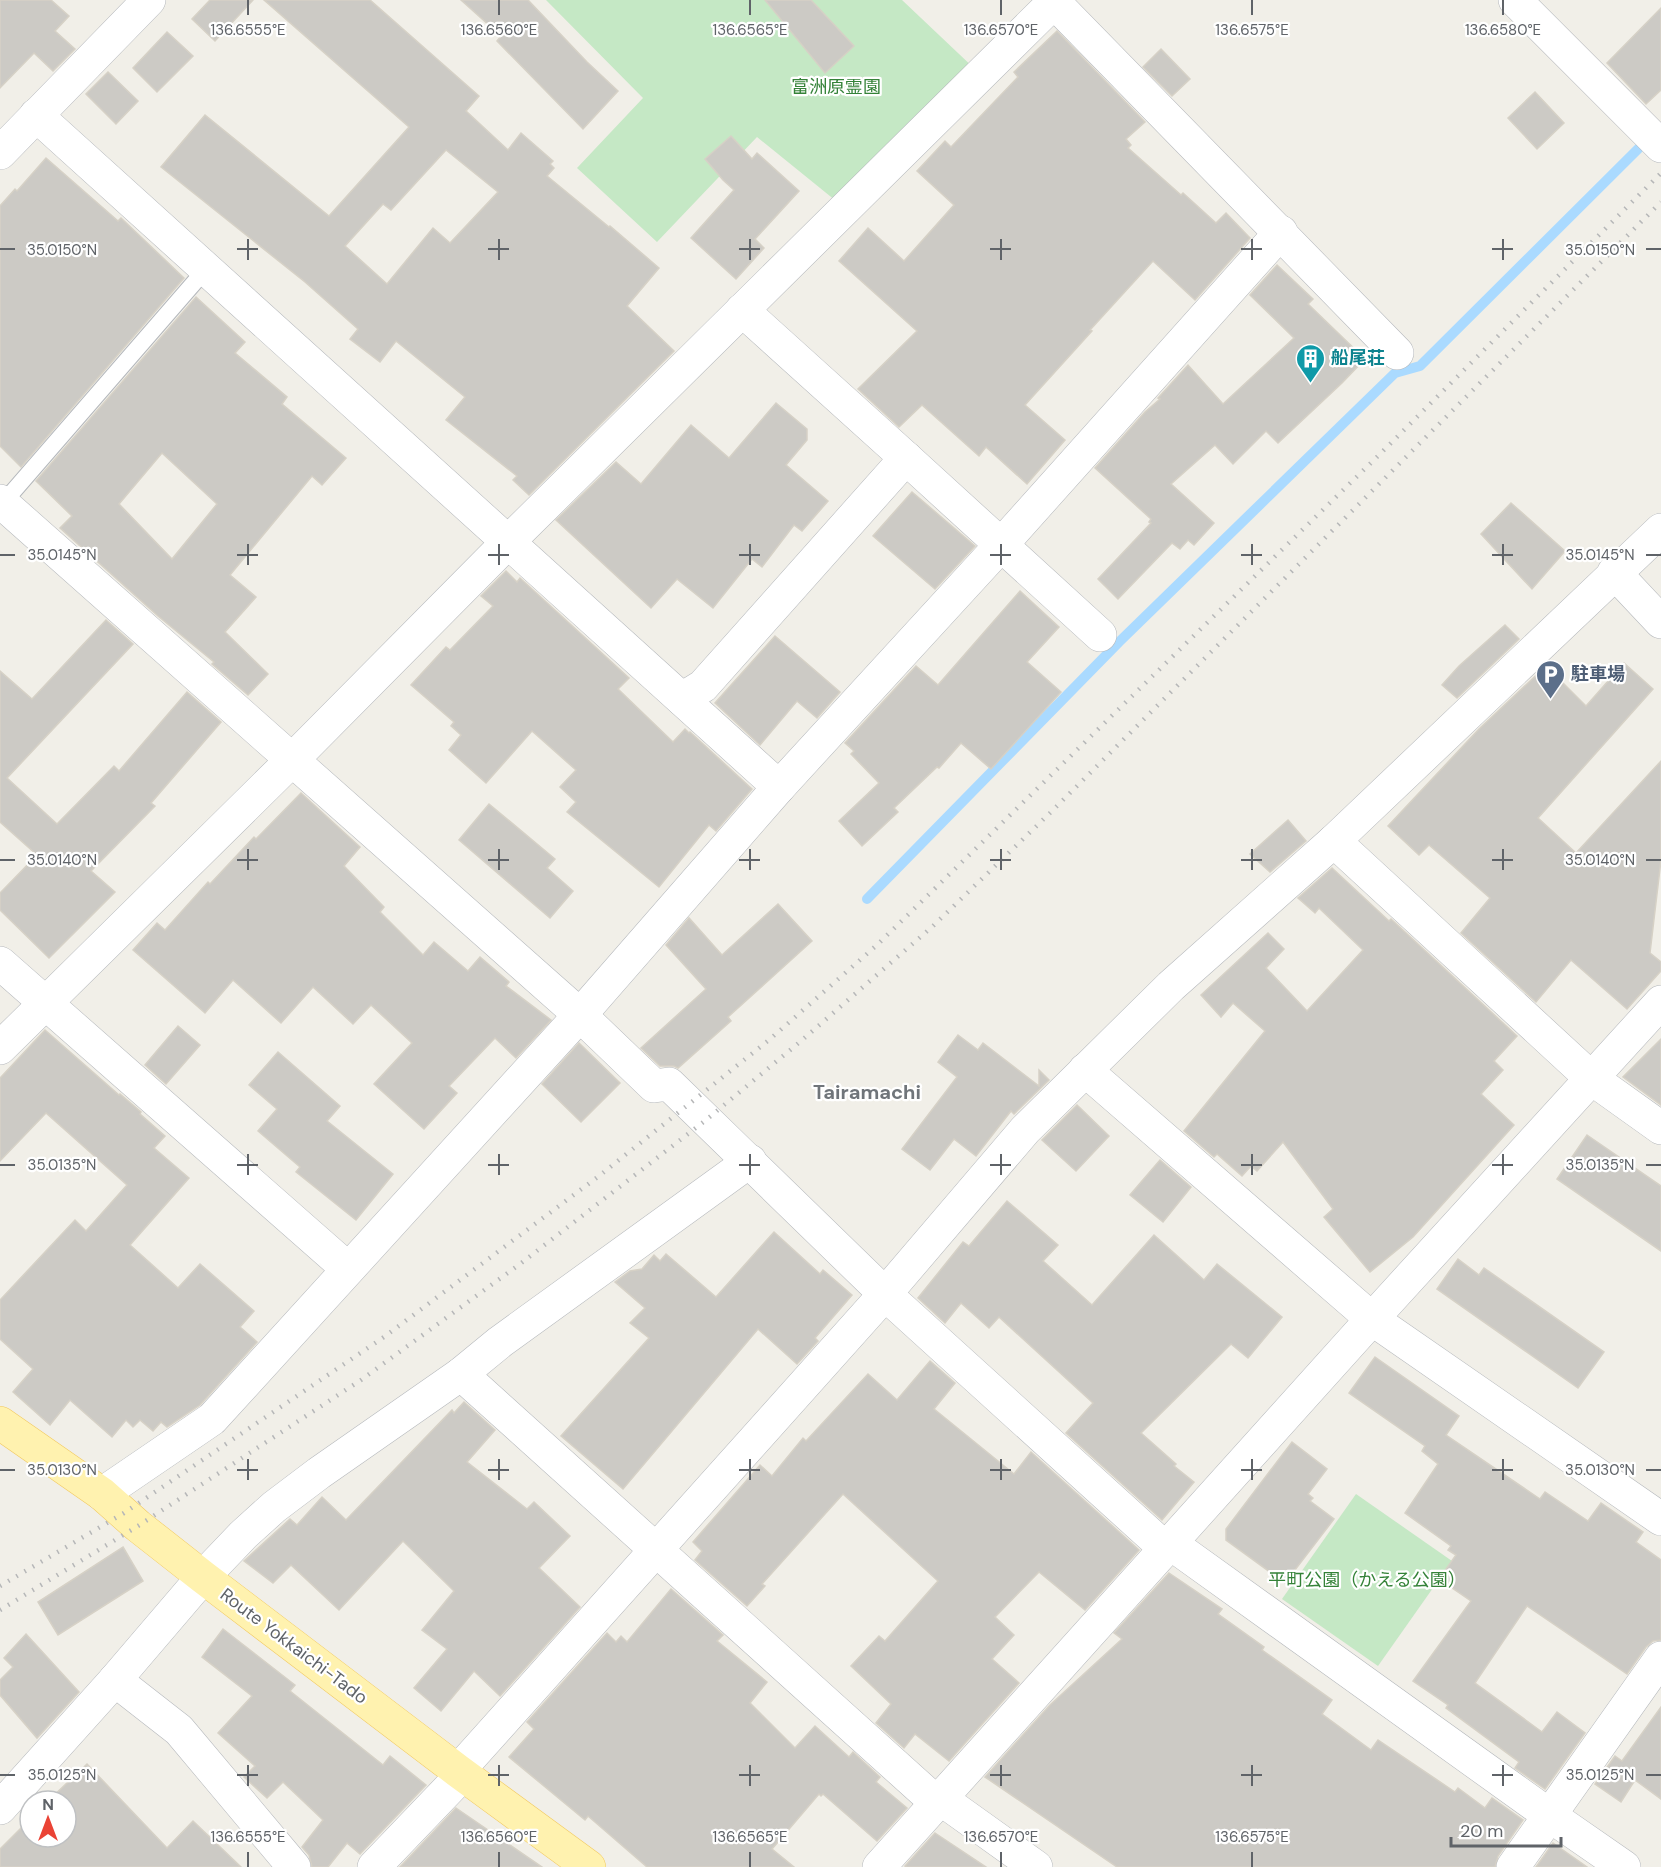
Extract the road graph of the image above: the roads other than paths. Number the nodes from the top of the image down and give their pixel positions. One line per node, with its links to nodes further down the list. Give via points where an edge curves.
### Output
1 (149, 0): 4 (street)
2 (1515, 0): 5 (street)
3 (1050, 2): 7 (street); 9 (street)
4 (36, 115): 6 (street); 8 (street)
5 (1661, 146)
6 (0, 153)
7 (1281, 232): 10 (street); 15 (street)
8 (206, 269): 12 (lane); 14 (street)
9 (742, 310): 11 (street); 14 (street)
10 (1398, 353)
11 (906, 458): 15 (street); 19 (street, via 703,686)
12 (1, 502): 20 (street)
13 (1661, 530): 16 (street)
14 (509, 541): 19 (street); 20 (street)
15 (1001, 545): 18 (street); 21 (street)
16 (1614, 572): 17 (street); 22 (street)
17 (1661, 622)
18 (1100, 635)
19 (682, 699): 21 (street)
20 (292, 760): 25 (street); 26 (street)
21 (779, 787): 26 (street)
22 (1334, 841): 28 (street, via 1171,986); 29 (street)
23 (0, 963): 25 (street)
24 (1661, 1002): 29 (street)
25 (44, 1004): 27 (street); 32 (street)
26 (580, 1015): 31 (street, via 654,1086 669,1084); 32 (street)
27 (0, 1048)
28 (1085, 1070): 33 (street, via 1025,1130); 34 (street)
29 (1591, 1078): 30 (street); 34 (street)
30 (1661, 1128)
31 (750, 1161): 33 (street); 35 (street)
32 (348, 1269): 37 (street, via 212,1419)
33 (885, 1294): 39 (street); 40 (street)
34 (1372, 1319): 38 (street); 39 (street)
35 (461, 1374): 40 (street); 41 (street, via 274,1507)
36 (0, 1423): 37 (main road, Route Yokkaichi-Tado)
37 (102, 1494): 41 (main road, Route Yokkaichi-Tado)
38 (1661, 1519)
39 (1167, 1546): 45 (street); 47 (street)
40 (657, 1550): 44 (street); 45 (street)
41 (203, 1577): 43 (street); 44 (main road, Route Yokkaichi-Tado)
42 (1661, 1658): 47 (street)
43 (115, 1680): 46 (street); 48 (street, via 179,1730)
44 (461, 1772): 49 (street); 50 (main road, Route Yokkaichi-Tado)
45 (939, 1801): 51 (street); 52 (street)
46 (0, 1808)
47 (1549, 1815): 53 (street); 54 (street)
48 (294, 1867)
49 (374, 1867)
50 (589, 1867)
51 (879, 1867)
52 (1036, 1867)
53 (1513, 1867)
54 (1624, 1867)

